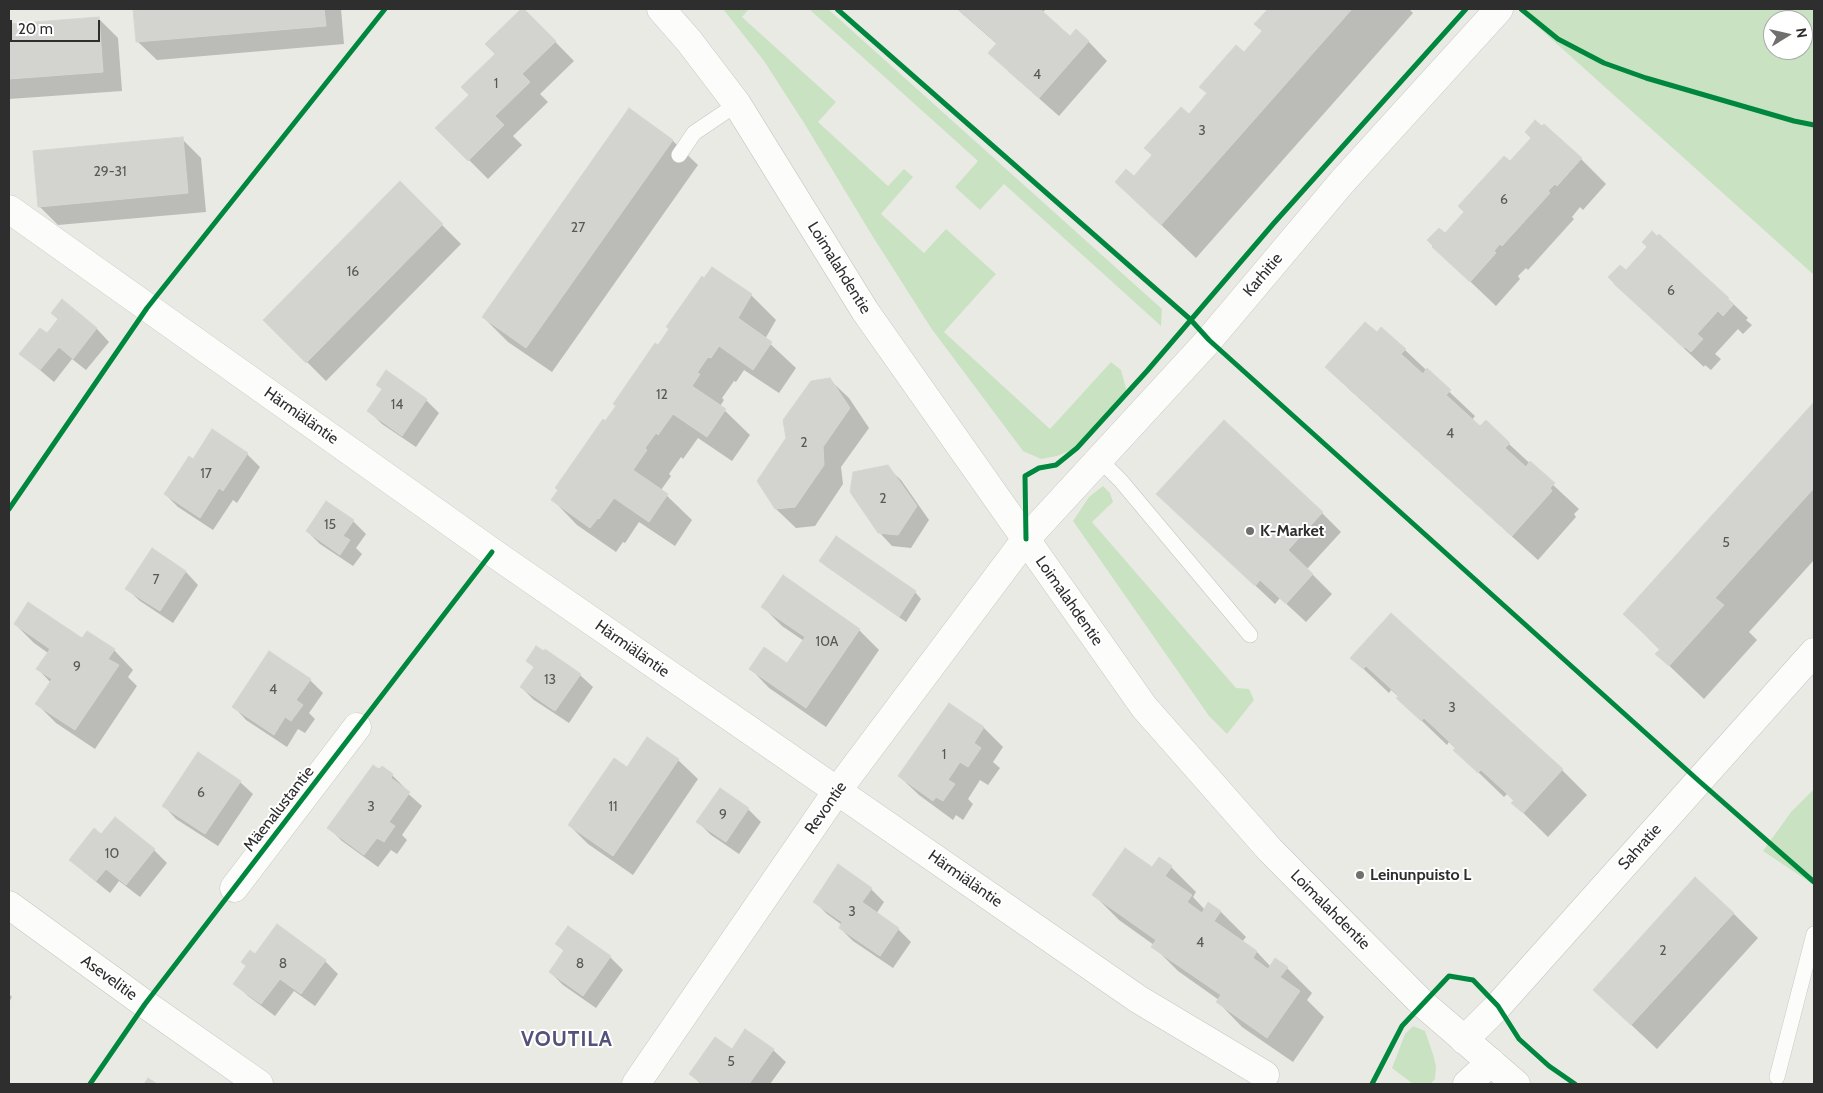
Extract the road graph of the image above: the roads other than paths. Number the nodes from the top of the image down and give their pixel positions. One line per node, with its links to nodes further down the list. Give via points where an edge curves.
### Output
1 (661, 9): 3 (street, Loimalahdentie)
2 (1499, 9): 6 (street, Karhitie, via 1342,182 1209,340)
3 (737, 104): 4 (lane, via 694,133); 7 (street, Loimalahdentie, via 865,311)
4 (679, 155)
5 (9, 209): 11 (street, Härmiäläntie, via 484,546)
6 (1100, 460): 7 (street, Karhitie); 8 (lane)
7 (1026, 539): 11 (street, Revontie); 15 (street, Loimalahdentie, via 1144,707 1270,850 1422,1004)
8 (1250, 635)
9 (1814, 652): 15 (street, Sahratie)
10 (357, 727): 12 (street)
11 (837, 791): 17 (street, Härmiäläntie, via 1138,999); 20 (street, Revontie)
12 (234, 888)
13 (9, 905): 19 (street, Asevelitie)
14 (1814, 934): 18 (lane)
15 (1464, 1040): 16 (street, Loimalahdentie)
16 (1491, 1062): 21 (street); 22 (street, Loimalahdentie)
17 (1265, 1076)
18 (1776, 1078)
19 (259, 1084)
20 (636, 1084)
21 (1466, 1084)
22 (1516, 1084)

